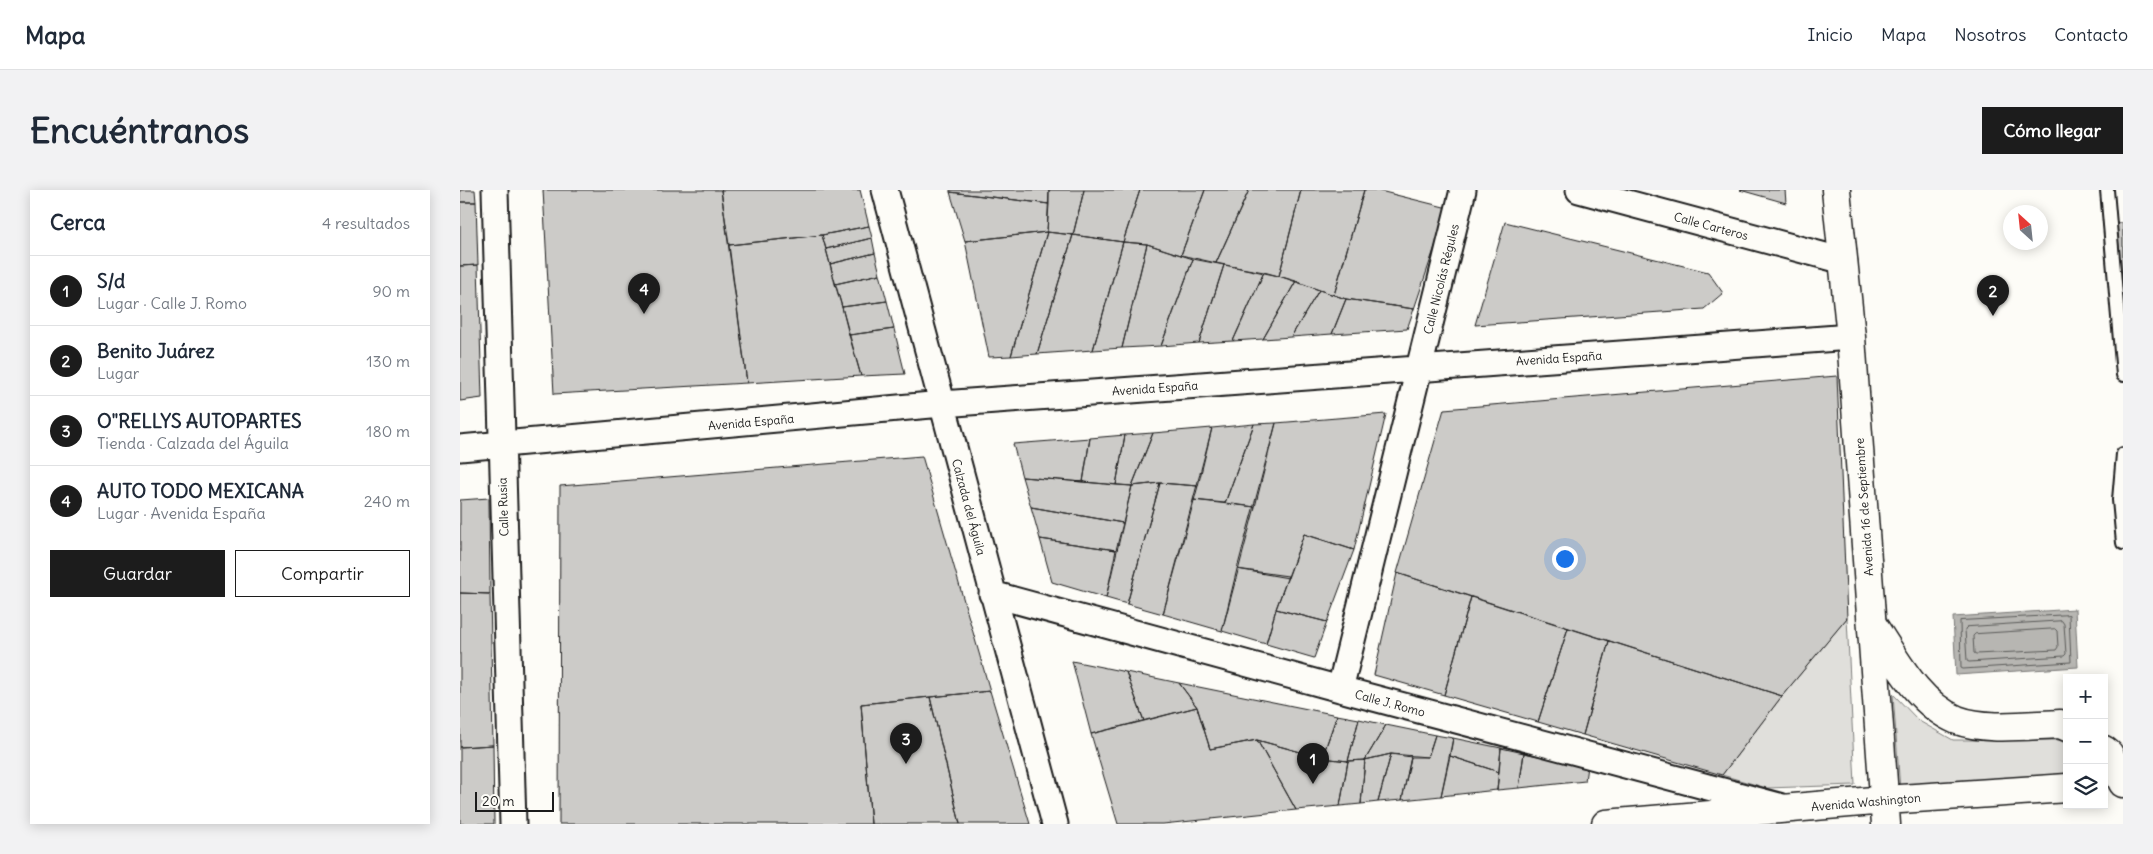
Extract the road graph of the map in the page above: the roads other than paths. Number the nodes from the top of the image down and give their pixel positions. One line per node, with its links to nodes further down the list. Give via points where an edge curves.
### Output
1 (495, 190): 12 (street, Calle Rusia)
2 (885, 190): 11 (street, Calzada del Águila)
3 (1463, 190): 9 (street, Calle Nicolás Régules)
4 (1579, 190): 7 (street, Calle Carteros)
5 (1836, 190): 7 (main road, Avenida 16 de Septiembre)
6 (2107, 190): 10 (lane)
7 (1844, 261): 8 (main road, Avenida 16 de Septiembre)
8 (1851, 337): 9 (street, Avenida España); 17 (main road, Avenida 16 de Septiembre)
9 (1420, 369): 11 (street, Avenida España); 18 (street, Calle Nicolás Régules)
10 (2123, 374)
11 (942, 404): 12 (street, Avenida España); 16 (street, Calzada del Águila)
12 (501, 445): 13 (street, Avenida España); 26 (street, Calle Rusia)
13 (460, 448)
14 (2123, 454): 15 (lane, via 2118,500)
15 (2123, 543)
16 (992, 594): 18 (street, Calle J. Romo); 27 (street, Calzada del Águila)
17 (1873, 626): 19 (main road, via 1909,680 1933,706 1957,720 1987,726); 25 (main road, Avenida 16 de Septiembre)
18 (1340, 689): 24 (street, Calle J. Romo)
19 (2063, 725)
20 (2108, 753): 21 (main road)
21 (2123, 783): 22 (main road)
22 (2108, 785)
23 (2063, 789): 25 (main road, Avenida Washington)
24 (1789, 808): 25 (main road, Avenida Washington); 28 (main road, Avenida Washington)
25 (1886, 812)
26 (513, 824)
27 (1055, 824)
28 (1606, 824)

